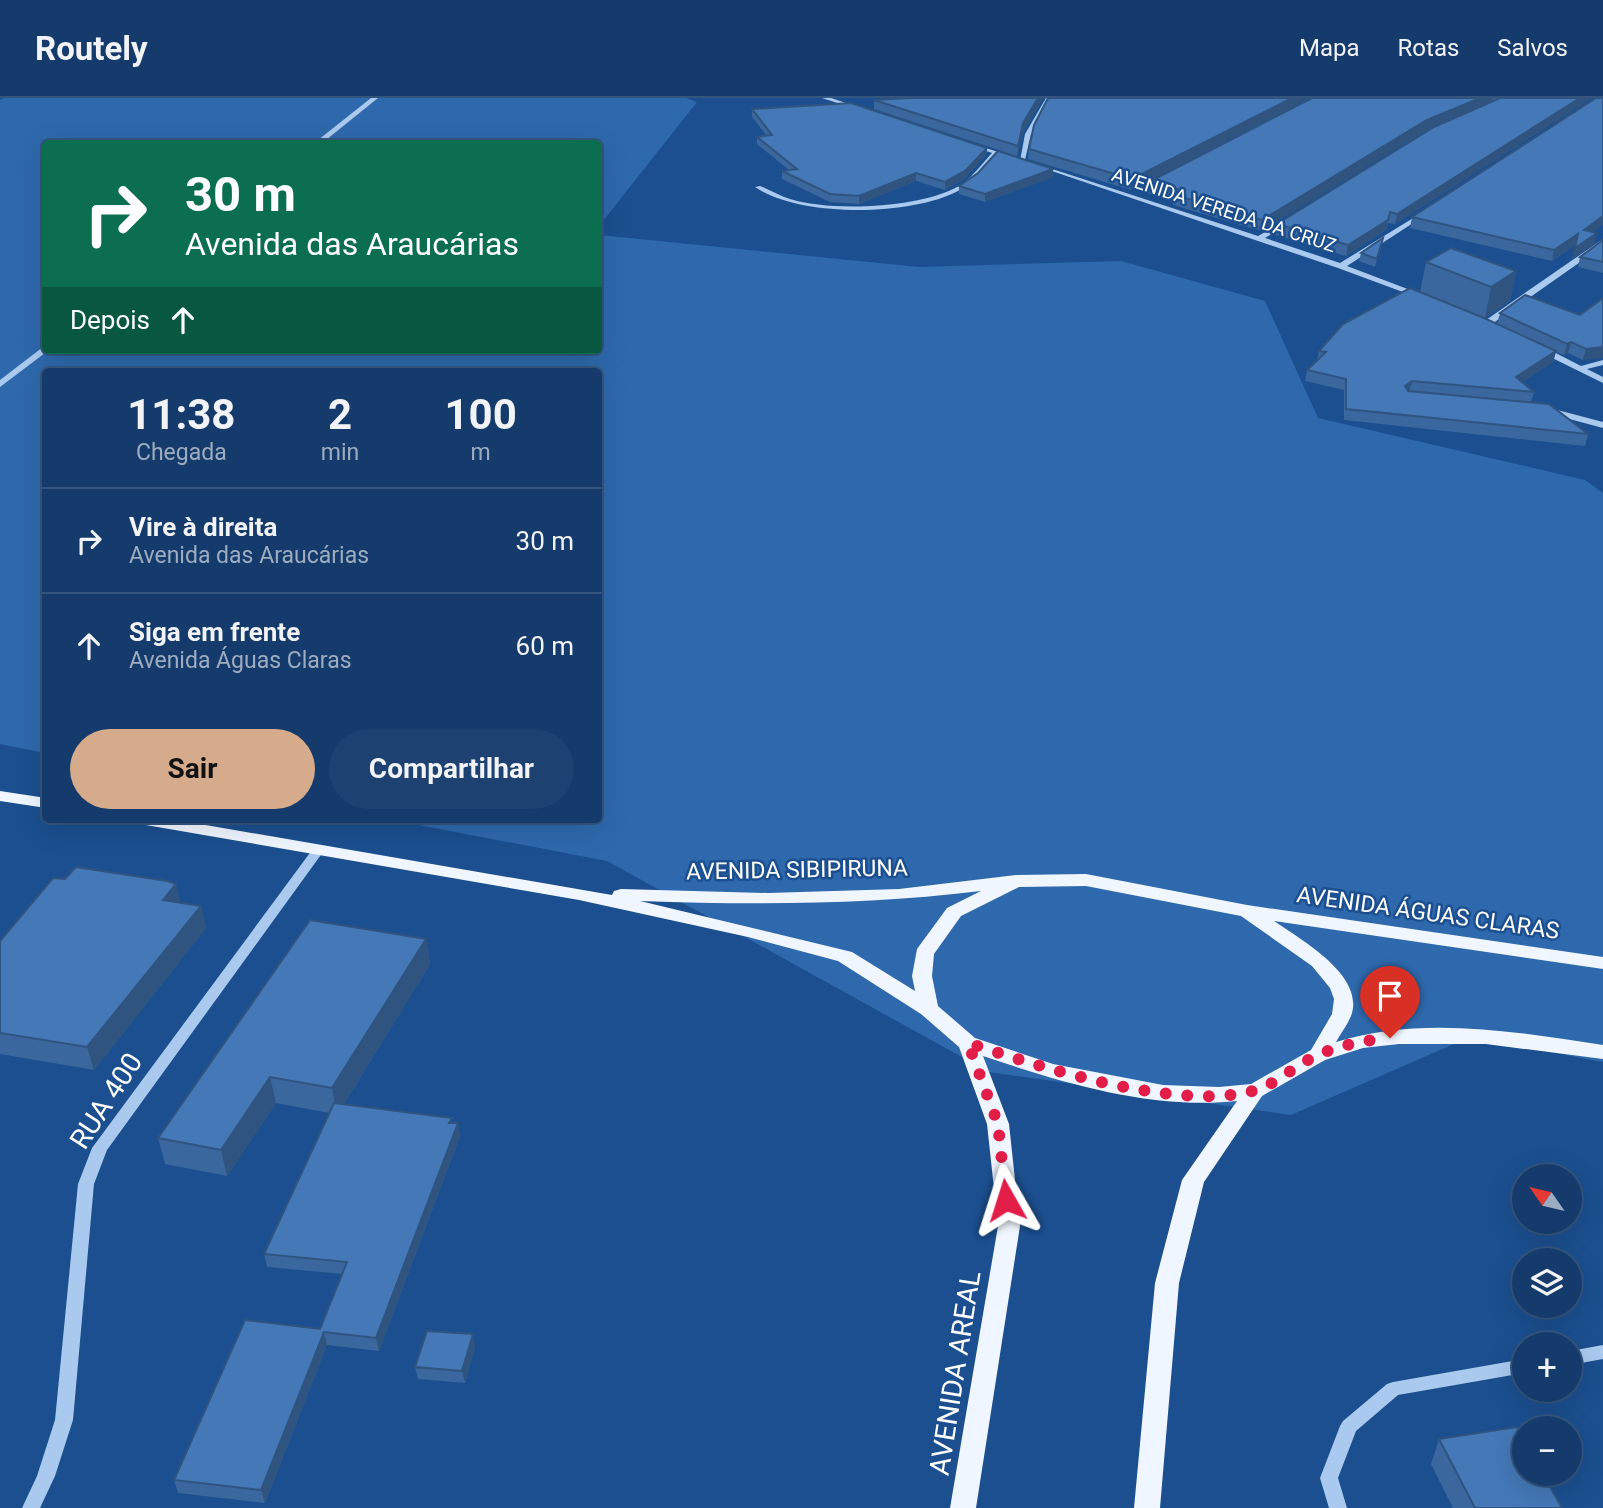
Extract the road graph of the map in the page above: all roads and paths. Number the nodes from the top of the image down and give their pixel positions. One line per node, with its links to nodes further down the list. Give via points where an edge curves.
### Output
1 (375, 98): 5 (street)
2 (825, 98): 4 (street)
3 (1049, 98): 8 (street, via 1028,134)
4 (864, 110)
5 (321, 140)
6 (957, 140): 7 (street, AVENIDA VEREDA DA CRUZ)
7 (997, 152): 8 (street, AVENIDA VEREDA DA CRUZ); 9 (street, via 959,189 937,199 836,207 791,202)
8 (1022, 160): 11 (street, AVENIDA VEREDA DA CRUZ)
9 (758, 187)
10 (1142, 190): 11 (street)
11 (1130, 196): 14 (street, AVENIDA VEREDA DA CRUZ)
12 (1430, 209): 16 (street)
13 (1302, 213): 14 (street)
14 (1260, 239): 16 (street, AVENIDA VEREDA DA CRUZ)
15 (1603, 243): 19 (street)
16 (1342, 265): 17 (street, AVENIDA VEREDA DA CRUZ)
17 (1431, 300)
18 (1475, 319): 19 (street)
19 (1486, 324): 20 (street)
20 (1498, 329)
21 (1534, 346): 24 (street)
22 (42, 352): 26 (street)
23 (1603, 362): 24 (street)
24 (1581, 368): 25 (street)
25 (1603, 380)
26 (0, 384)
27 (1533, 409): 28 (street, via 1571,414)
28 (1603, 425)
29 (0, 796): 30 (main road)
30 (42, 802)
31 (164, 823): 32 (main road, AVENIDA SIBIPIRUNA)
32 (319, 849): 34 (main road, AVENIDA SIBIPIRUNA); 45 (street, RUA 400, via 100,1148 86,1184 64,1420)
33 (1016, 881): 34 (main road, AVENIDA SIBIPIRUNA, via 899,895 781,899); 35 (main road, AVENIDA SIBIPIRUNA, via 1086,880); 37 (main road, via 954,912 924,953 922,976)
34 (579, 894): 37 (main road, AVENIDA SIBIPIRUNA, via 845,956)
35 (1247, 911): 36 (main road, AVENIDA ÁGUAS CLARAS); 40 (main road, via 1318,961 1339,986 1344,999 1342,1014)
36 (1603, 963)
37 (928, 1009): 38 (main road, AVENIDA SIBIPIRUNA)
38 (968, 1043): 41 (main road, via 1051,1071 1163,1093); 46 (main road, AVENIDA AREAL, via 998,1124 1009,1226)
39 (1603, 1052): 40 (main road, via 1505,1037 1426,1034 1368,1040)
40 (1318, 1055): 41 (main road)
41 (1255, 1091): 47 (main road, via 1189,1193 1167,1283)
42 (1603, 1352): 43 (street)
43 (1582, 1356)
44 (1512, 1368): 48 (street, via 1393,1389 1349,1426 1329,1478)
45 (31, 1508)
46 (963, 1508)
47 (1147, 1508)
48 (1338, 1508)

